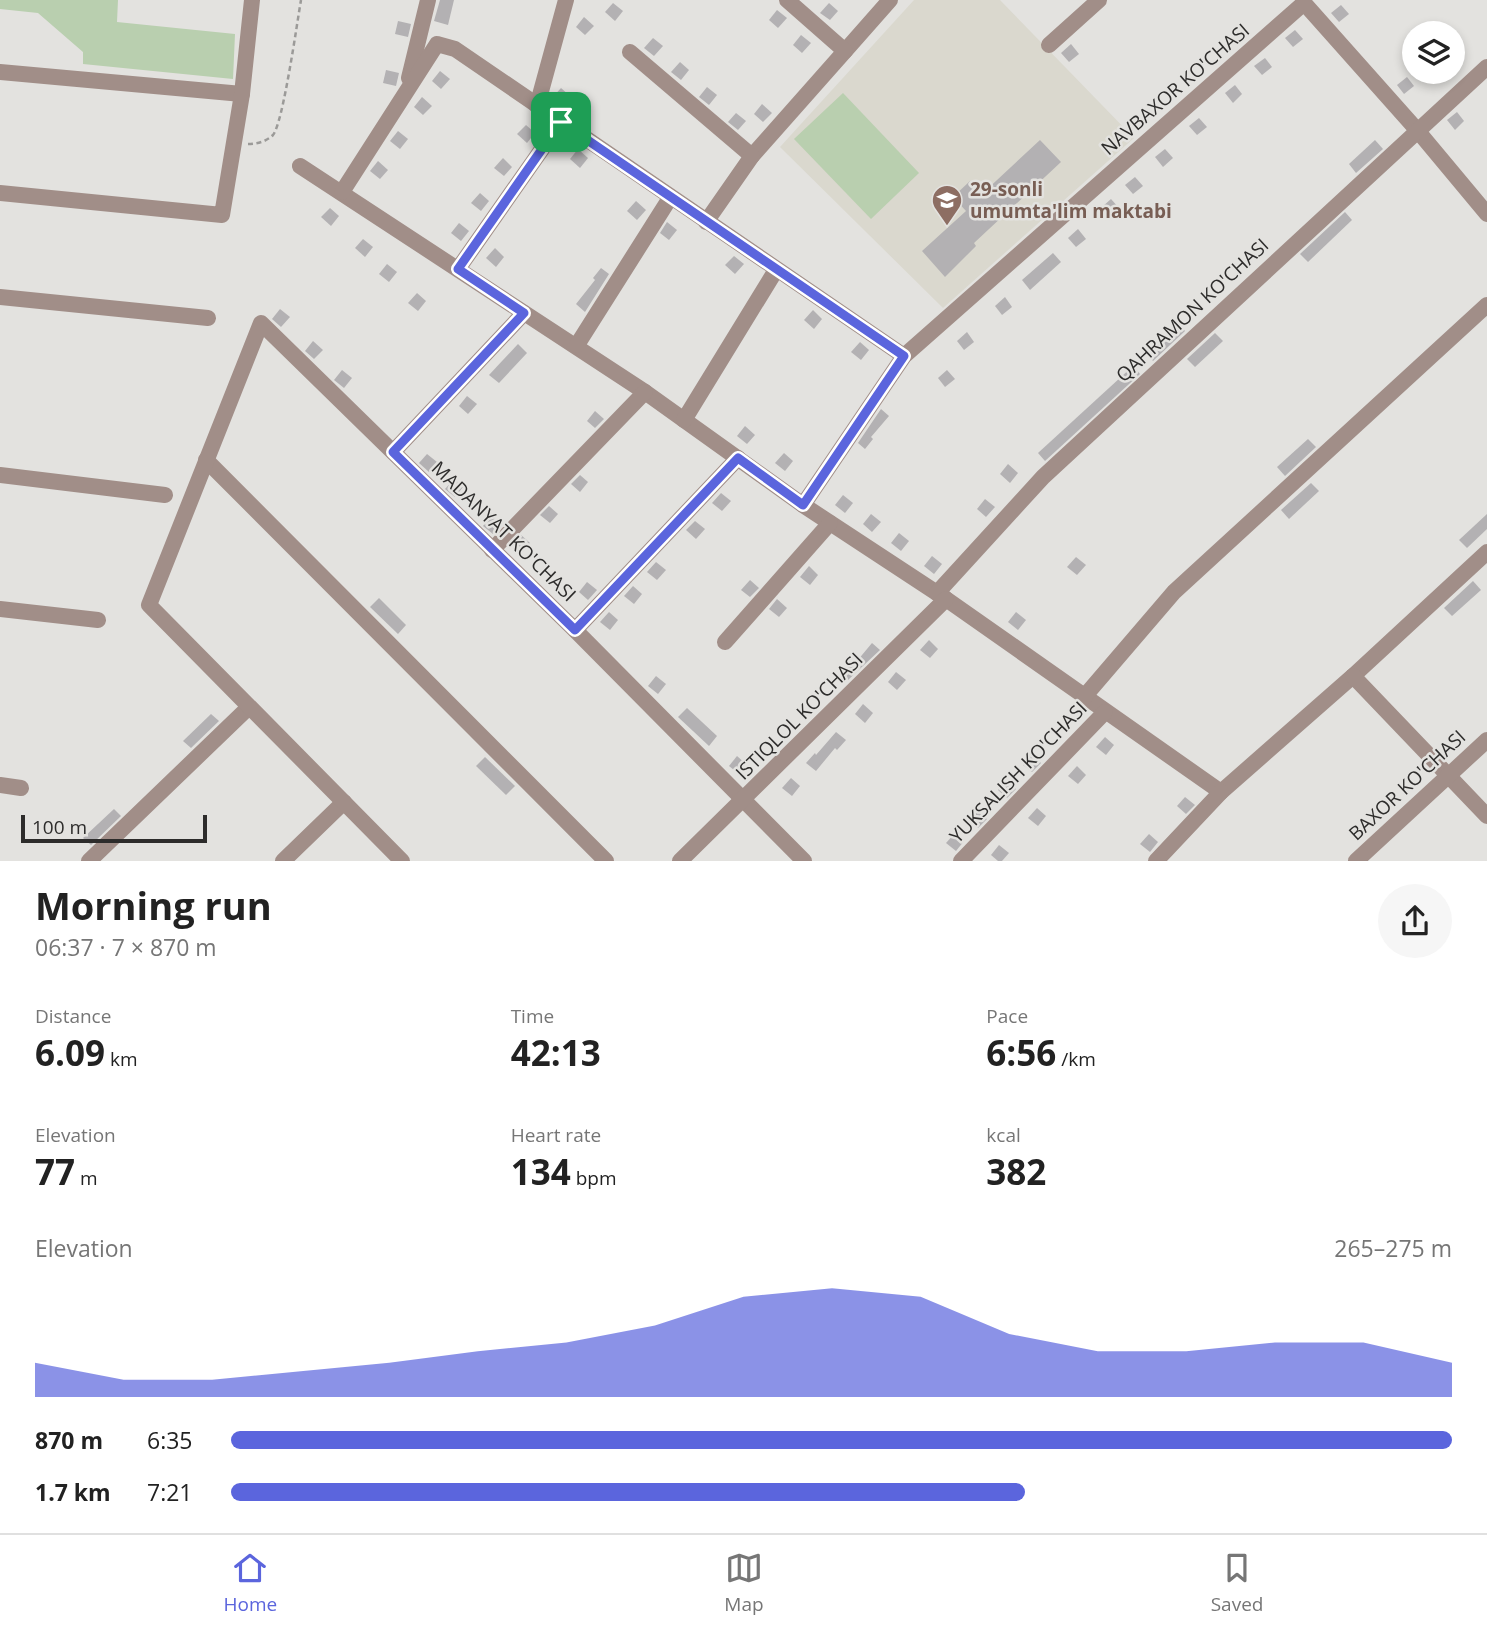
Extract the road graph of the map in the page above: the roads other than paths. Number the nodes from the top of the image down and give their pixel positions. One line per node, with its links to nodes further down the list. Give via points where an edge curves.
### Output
1 (252, 0): 14 (street)
2 (428, 0): 13 (street)
3 (566, 0): 15 (street)
4 (787, 0): 9 (street)
5 (890, 0): 9 (street)
6 (1100, 0): 8 (street)
7 (1306, 1): 17 (street, NAVBAXOR KO'CHASI); 32 (street, NAVBAXOR KO'CHASI)
8 (1049, 45)
9 (845, 51): 18 (street)
10 (631, 52): 18 (street)
11 (1487, 67): 17 (street, QAHRAMON KO'CHASI)
12 (0, 72): 14 (street)
13 (406, 91): 15 (street, via 437,44 455,49); 20 (street)
14 (242, 94): 21 (street, via 222,215)
15 (537, 106): 16 (street)
16 (561, 122): 22 (street); 25 (street)
17 (1417, 130): 23 (street, NAVBAXOR KO'CHASI); 44 (street, QAHRAMON KO'CHASI, via 1043,477)
18 (752, 156): 24 (street)
19 (300, 166): 20 (street)
20 (342, 192): 25 (street)
21 (0, 193)
22 (670, 198): 24 (street); 31 (street)
23 (1487, 214)
24 (706, 222): 26 (street)
25 (458, 269): 29 (street)
26 (776, 270): 32 (street); 34 (street)
27 (0, 297): 30 (street)
28 (1487, 305): 50 (street, via 1174,592)
29 (524, 313): 31 (street); 35 (street)
30 (208, 318)
31 (576, 345): 33 (street)
32 (904, 356): 40 (street, NAVBAXOR KO'CHASI)
33 (645, 392): 34 (street); 42 (street)
34 (684, 420): 36 (street)
35 (393, 452): 37 (street, MADANYAT KO'CHASI, via 261,323); 42 (street, MADANYAT KO'CHASI)
36 (738, 458): 40 (street); 47 (street)
37 (206, 460): 51 (street, via 149,605); 64 (street)
38 (0, 475): 39 (street)
39 (165, 495)
40 (803, 505): 41 (street)
41 (830, 523): 44 (street); 48 (street)
42 (492, 550): 47 (street, MADANYAT KO'CHASI)
43 (1487, 552): 49 (street)
44 (942, 596): 50 (street); 58 (street, ISTIQLOL KO'CHASI)
45 (0, 609): 46 (street)
46 (98, 620)
47 (575, 630): 58 (street, MADANYAT KO'CHASI)
48 (724, 642)
49 (1353, 676): 54 (street); 57 (street)
50 (1084, 697): 52 (street)
51 (248, 708): 59 (street); 61 (street)
52 (1105, 712): 57 (street); 67 (street, YUKSALISH KO'CHASI)
53 (1487, 740): 54 (street, BAXOR KO'CHASI)
54 (1449, 775): 60 (street); 69 (street, BAXOR KO'CHASI)
55 (0, 785): 56 (street)
56 (21, 788)
57 (1221, 792): 68 (street)
58 (743, 800): 65 (street, ISTIQLOL KO'CHASI); 66 (street, MADANYAT KO'CHASI)
59 (344, 802): 62 (street); 63 (street)
60 (1487, 816)
61 (89, 861)
62 (283, 861)
63 (402, 861)
64 (606, 861)
65 (680, 861)
66 (804, 861)
67 (961, 861)
68 (1156, 861)
69 (1356, 861)

